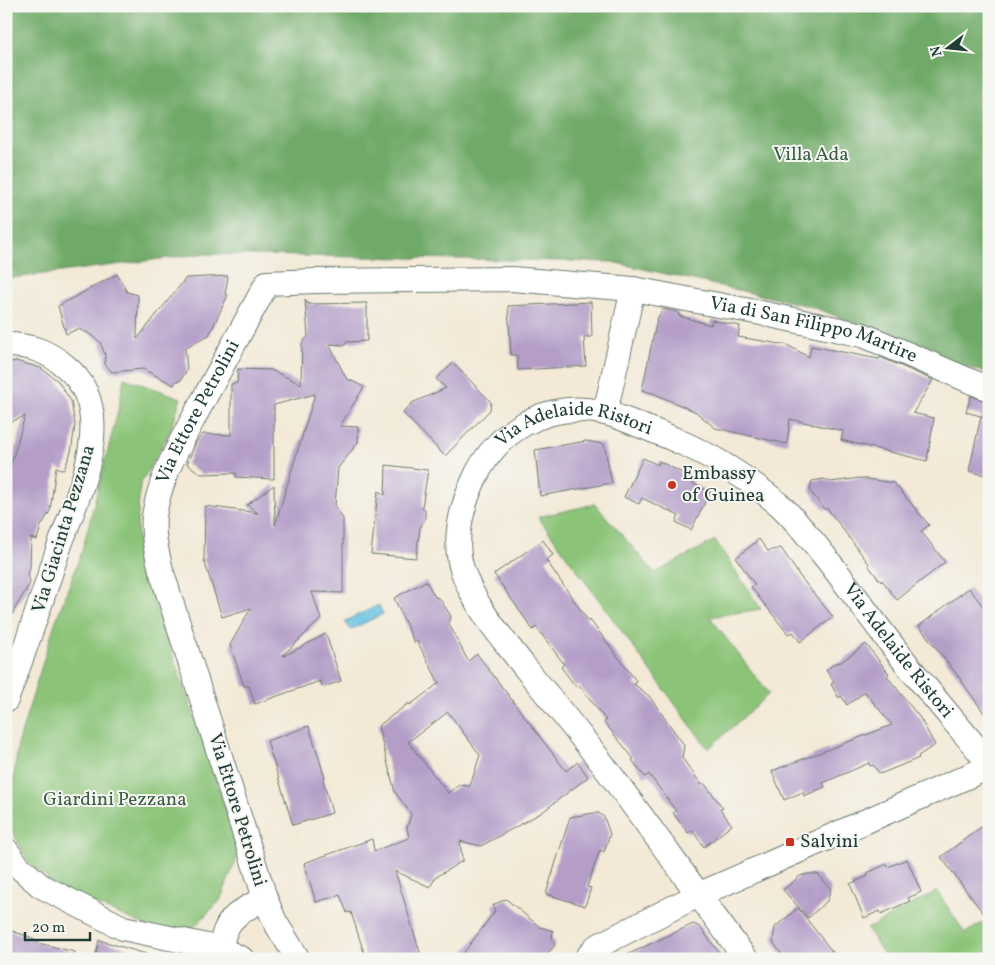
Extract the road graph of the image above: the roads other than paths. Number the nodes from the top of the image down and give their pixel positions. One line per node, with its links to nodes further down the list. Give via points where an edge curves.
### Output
1 (633, 289): 3 (street, Via di San Filippo Martire, via 863,335); 4 (street); 10 (street, Via Ettore Petrolini, via 512,279 267,283 185,435 160,492 154,519 161,570)
2 (6, 345): 5 (street, Via Giacinta Pezzana, via 42,350 74,374 86,393 93,421 92,445 82,480)
3 (989, 389)
4 (605, 413): 6 (street, Via Adelaide Ristori, via 666,436 728,466 783,508 909,668); 9 (street, Via Adelaide Ristori, via 567,410 540,416 521,426 496,448 481,466 469,490 459,525 458,554 463,571 489,622 595,755)
5 (6, 700)
6 (989, 763)
7 (989, 767): 9 (street)
8 (6, 850): 11 (street, via 18,866 41,886 123,928)
9 (698, 895): 14 (street, via 596,947); 15 (street, Via Adelaide Ristori)
10 (265, 898): 11 (street, via 226,925); 13 (street, via 275,922)
11 (221, 949): 12 (street)
12 (242, 959)
13 (298, 959)
14 (586, 959)
15 (746, 959)

